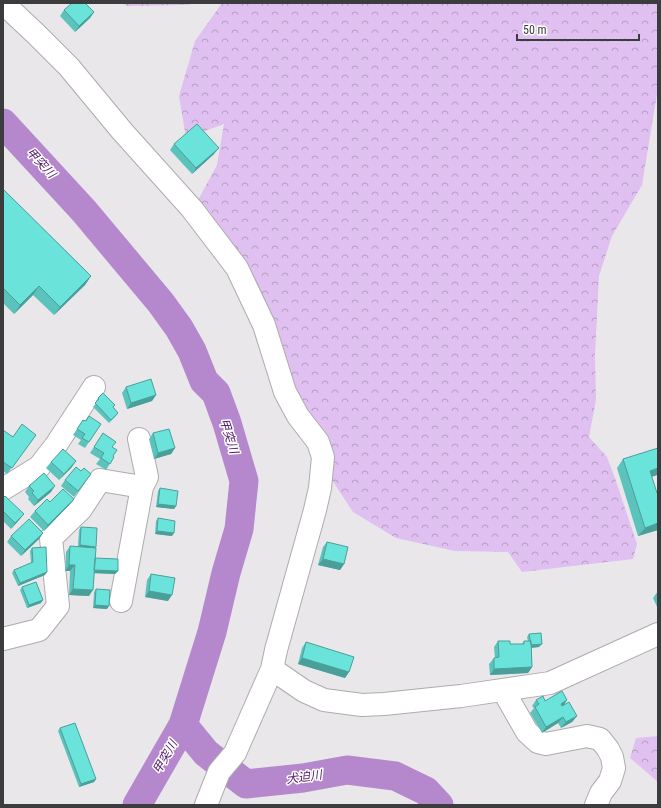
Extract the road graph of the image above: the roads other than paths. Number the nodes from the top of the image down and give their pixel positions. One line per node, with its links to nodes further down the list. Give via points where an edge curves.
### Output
1 (3, 3): 9 (street, via 69,67 192,209 237,268 264,325 285,392 298,416 318,442 323,457 320,488)
2 (94, 387): 5 (street, via 39,466)
3 (139, 439): 4 (street, via 147,477)
4 (142, 487): 6 (street); 8 (street, via 100,480 81,509 51,538 58,606 39,630)
5 (3, 489)
6 (121, 600)
7 (658, 634): 10 (street, via 550,683)
8 (3, 639)
9 (272, 669): 10 (street, via 304,691 324,700 362,705); 11 (street, via 235,753 219,772)
10 (503, 690): 12 (street, via 527,732 538,742 546,744 587,736 600,739 612,757 614,768 610,781)
11 (206, 805)
12 (596, 805)

